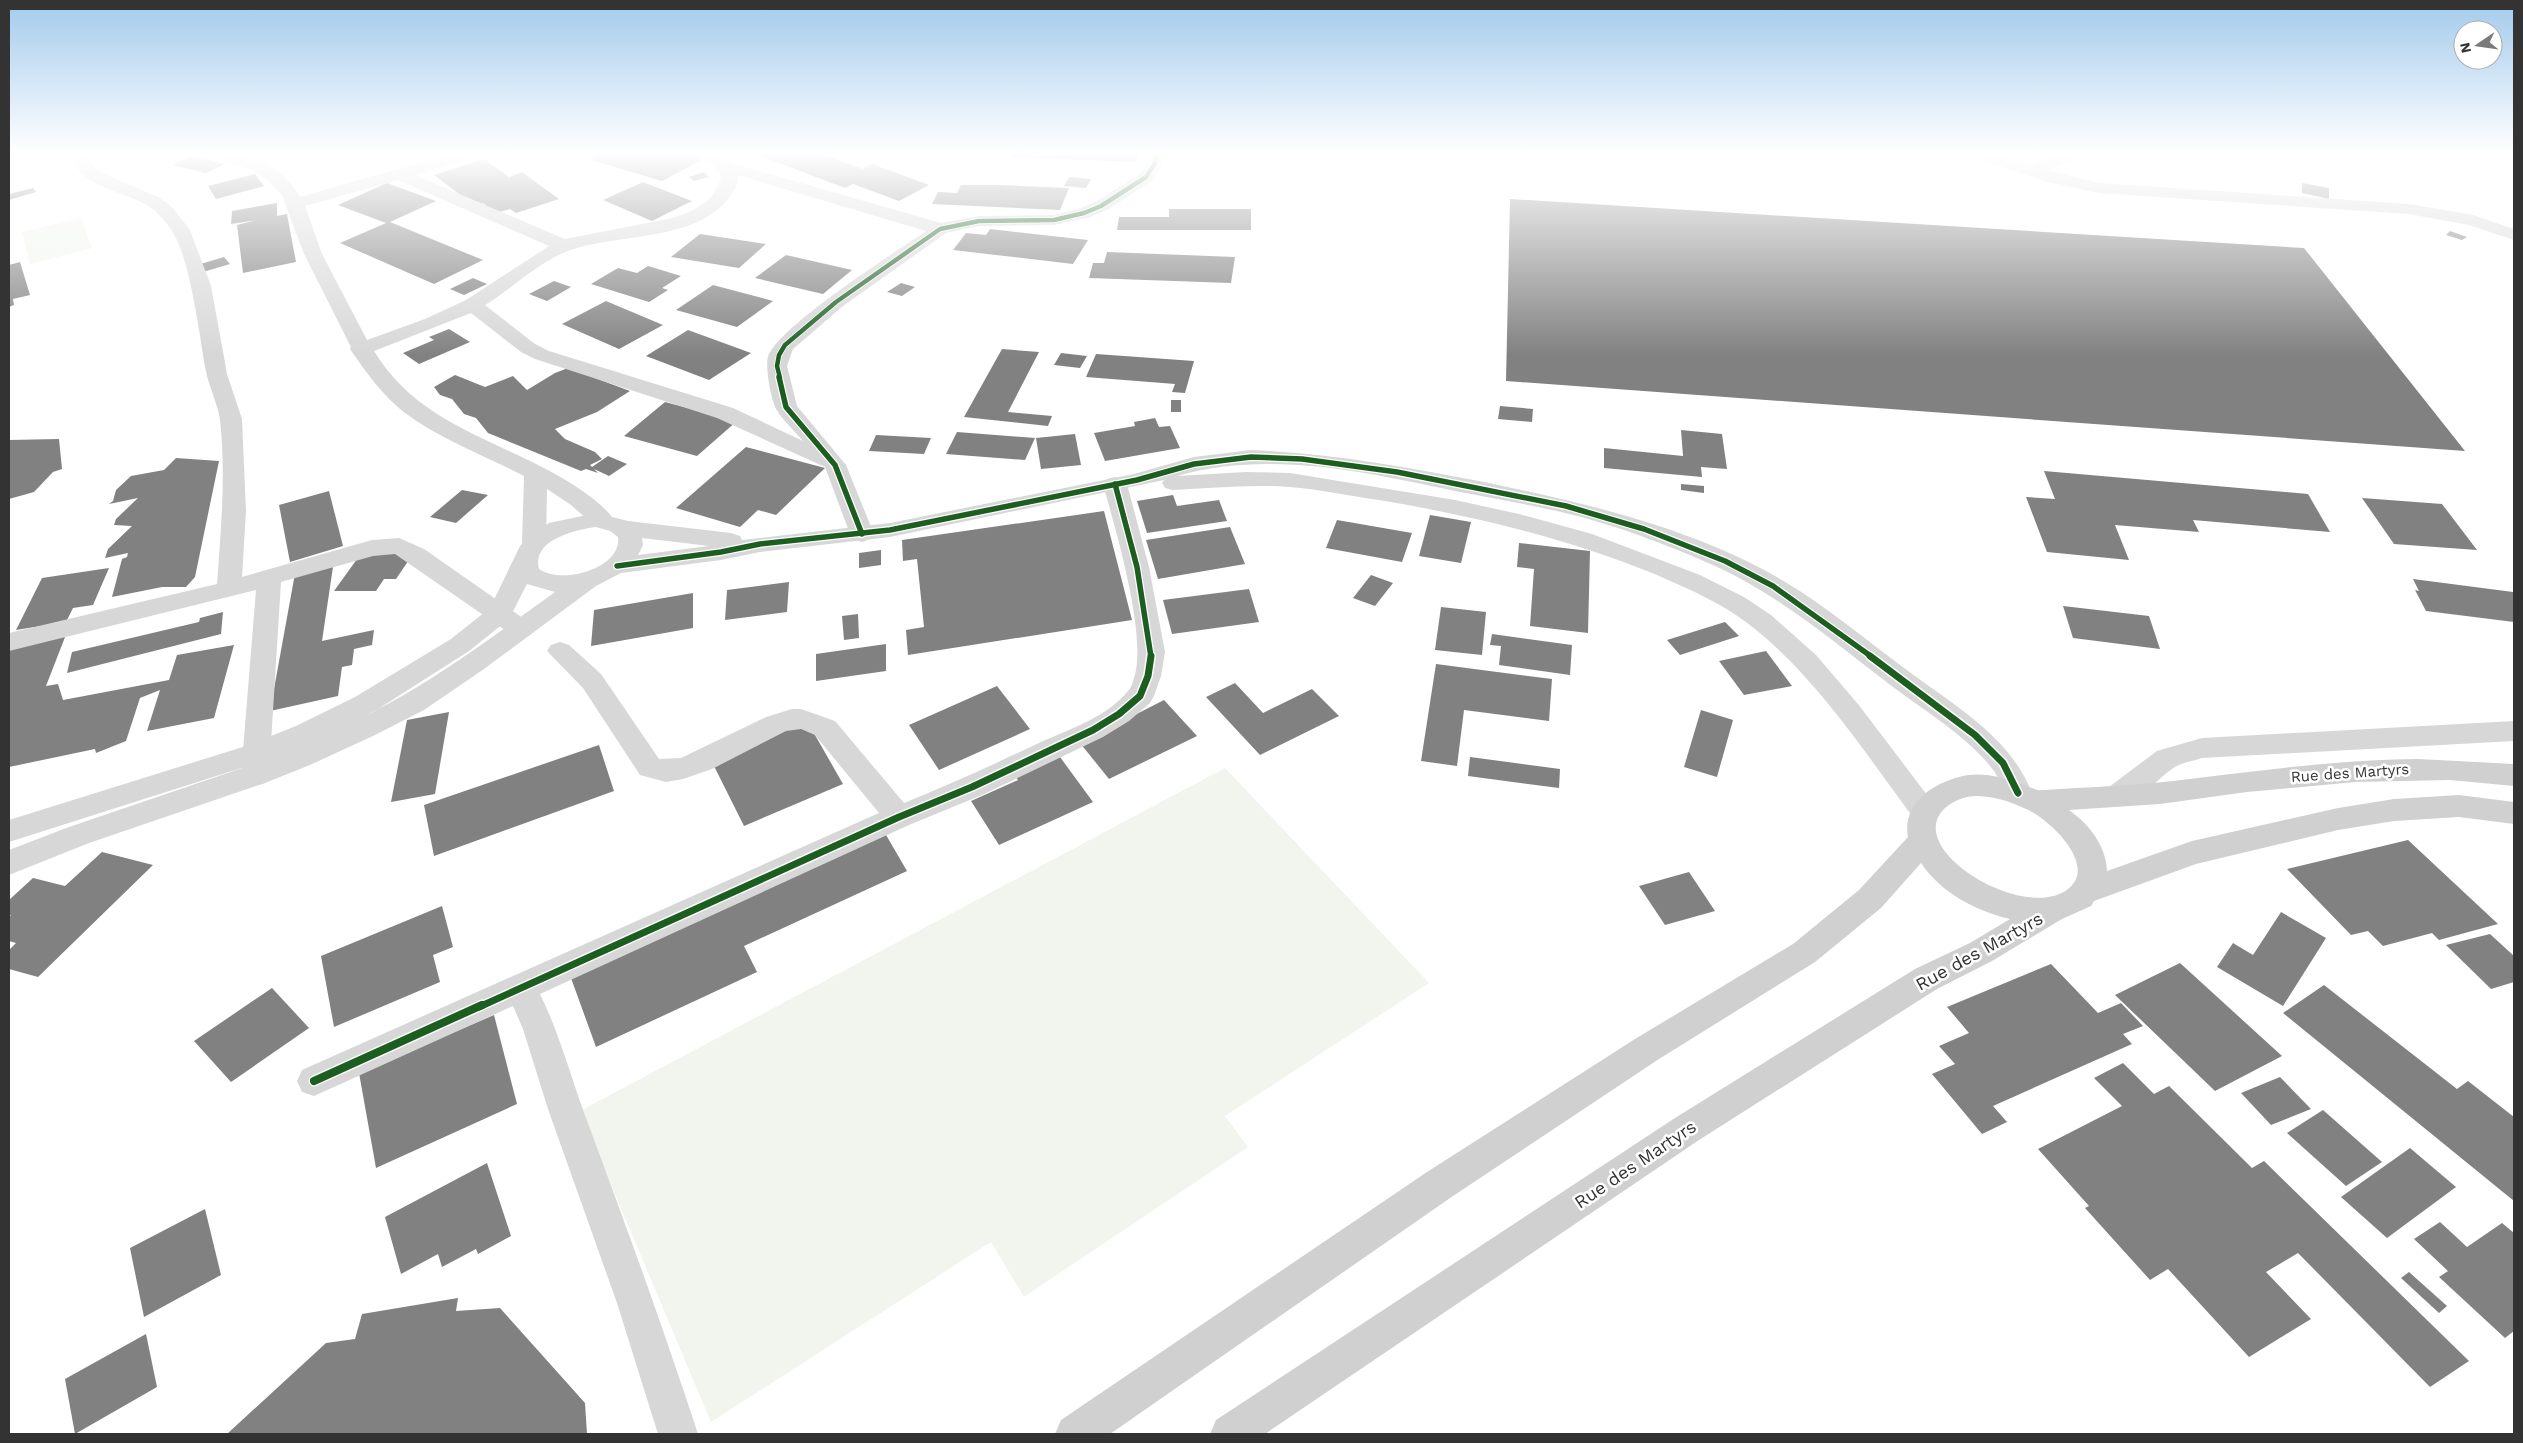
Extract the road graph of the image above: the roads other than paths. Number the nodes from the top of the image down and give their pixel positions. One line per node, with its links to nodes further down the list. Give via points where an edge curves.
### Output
1 (174, 221): 23 (street, via 181,230 201,286 217,374 231,419 234,511)
2 (300, 221): 12 (street)
3 (508, 221): 10 (street)
4 (679, 221): 10 (street)
5 (914, 221): 8 (street)
6 (977, 221): 8 (street)
7 (2477, 221): 9 (street)
8 (940, 229): 13 (street, via 821,313 790,340 779,355 777,366 786,407)
9 (2514, 235)
10 (565, 246): 11 (street)
11 (473, 305): 12 (street); 13 (street, via 528,348 542,355 725,413)
12 (360, 349): 14 (street, via 388,386 411,407 461,437)
13 (835, 464): 17 (street)
14 (536, 471): 16 (street); 19 (street)
15 (1126, 482): 17 (street); 32 (street, via 1209,462 1250,457 1302,459 1396,472 1501,492 1566,506 1644,529 1725,561 1773,586 1818,617 1975,735 2003,763); 34 (street, via 1152,652 1140,696 1093,730 972,788); 35 (street, via 1247,479 1341,486 1454,505 1592,541 1678,574 1725,597 1762,621 1792,648 1832,692)
16 (613, 524): 18 (street); 19 (street, via 580,522 562,526); 20 (street, via 630,535 632,545)
17 (862, 534): 18 (street)
18 (760, 544): 20 (street)
19 (529, 554): 22 (street, via 528,574 537,581 551,585); 24 (street)
20 (617, 566): 22 (street)
21 (269, 578): 23 (street); 24 (street, via 365,550 399,546); 29 (street)
22 (586, 582): 25 (street)
23 (229, 589): 26 (street)
24 (500, 613): 25 (street); 29 (street, via 460,645 366,704 306,733)
25 (522, 629): 29 (street, via 414,703 300,758)
26 (9, 642)
27 (560, 652): 34 (street, via 592,681 650,768 659,772 674,771 780,723 794,719 809,720 825,728)
28 (2514, 731): 31 (street, via 2202,748 2167,758)
29 (256, 764): 36 (street); 37 (street)
30 (2514, 775): 31 (main road, Rue des Martyrs, via 2406,768 2348,771)
31 (2119, 796): 32 (main road, Rue des Martyrs)
32 (2028, 797): 35 (main road, via 2007,789 1955,788 1937,798); 38 (main road, via 2059,814 2078,832 2090,852 2094,873)
33 (2514, 813): 38 (main road, via 2459,806 2394,810 2338,819 2192,853)
34 (899, 817): 40 (street)
35 (1925, 825): 39 (main road, via 1929,852 1945,872 1968,891 1995,904 2024,911); 43 (main road, via 1870,899 1804,953 1646,1049 1440,1184)
36 (9, 830)
37 (9, 863)
38 (2088, 891): 39 (main road, via 2073,904)
39 (2051, 911): 44 (main road, Rue des Martyrs, via 1981,952 1926,979 1687,1129)
40 (520, 987): 41 (street); 42 (street, via 540,1029)
41 (314, 1081)
42 (678, 1434)
43 (1075, 1434)
44 (1230, 1434)

